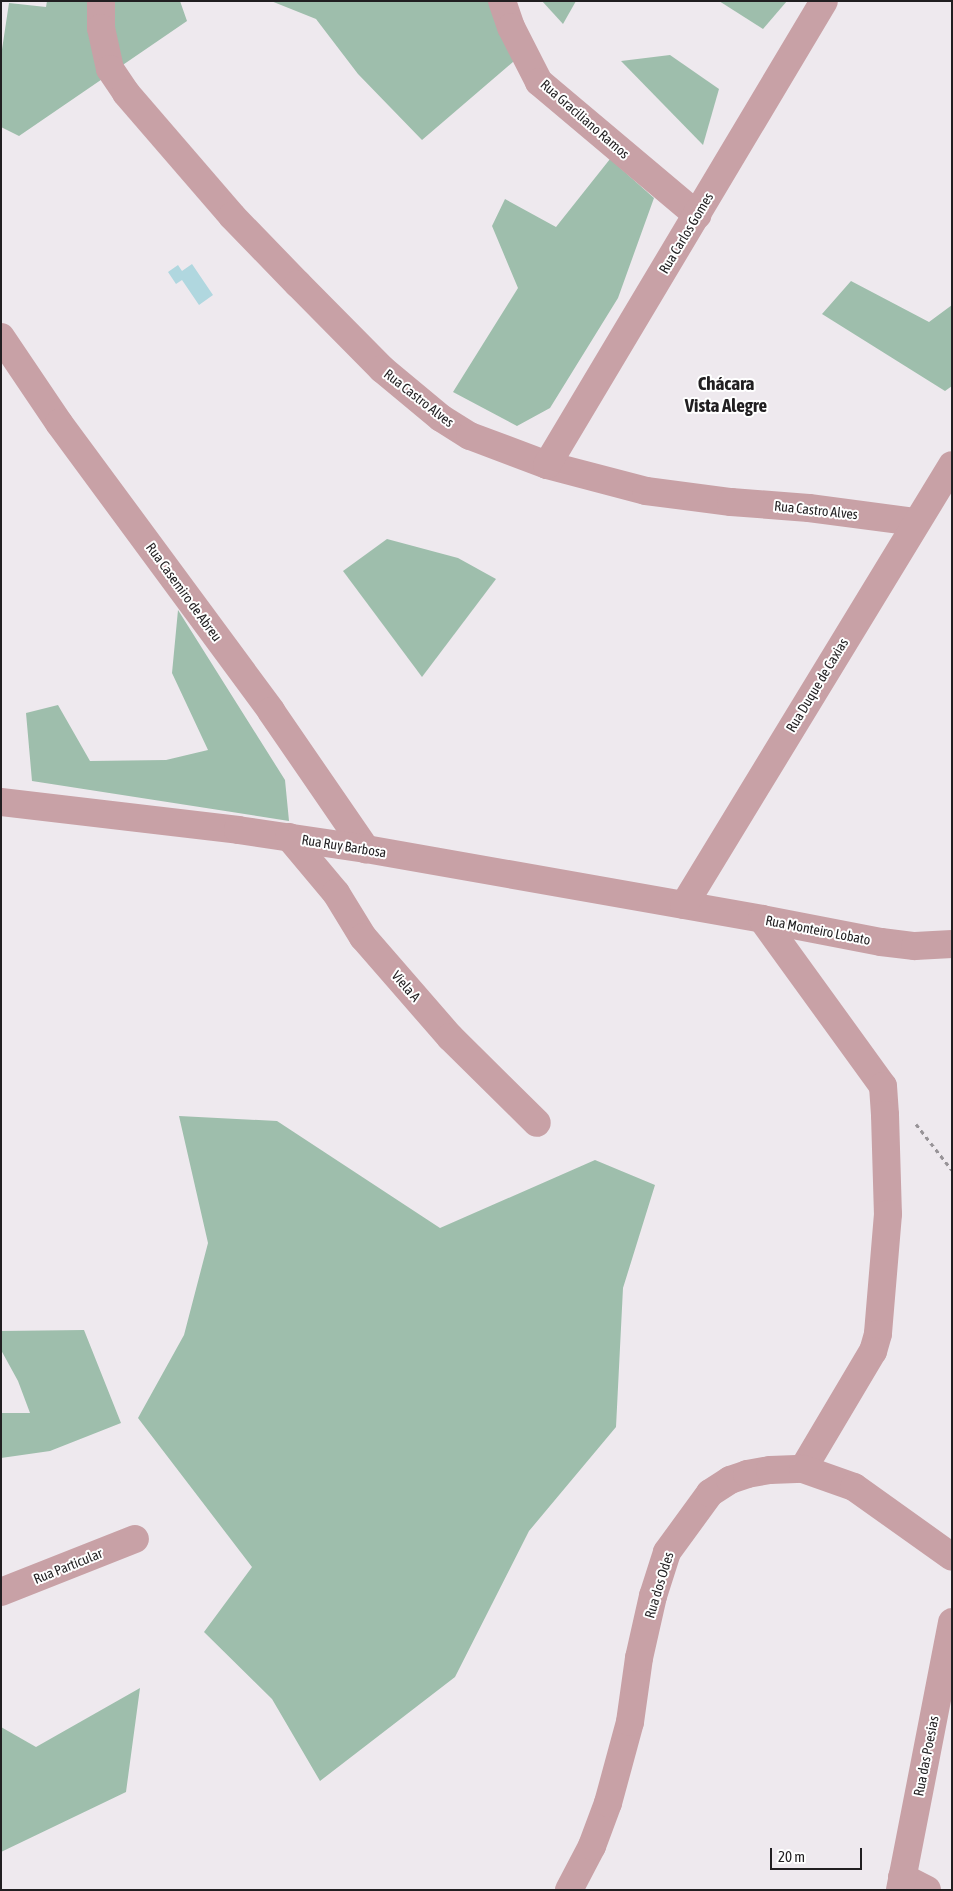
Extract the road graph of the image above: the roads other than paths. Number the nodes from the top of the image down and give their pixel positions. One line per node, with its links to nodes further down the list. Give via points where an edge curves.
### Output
1 (101, 1): 6 (street, Rua Castro Alves, via 101,28 110,69 126,93 239,222 382,370 441,418 470,436)
2 (502, 1): 4 (street, Rua Graciliano Ramos, via 511,27 539,82)
3 (824, 1): 4 (street, Rua Carlos Gomes)
4 (697, 215): 6 (street, Rua Carlos Gomes)
5 (1, 337): 11 (street, Rua Casemiro de Abreu, via 59,423 271,710)
6 (547, 465): 8 (street, Rua Castro Alves, via 646,491)
7 (952, 466): 8 (street, Rua Duque de Caxias)
8 (916, 522): 12 (street, Rua Duque de Caxias)
9 (1, 802): 10 (street, Rua Ruy Barbosa)
10 (289, 837): 11 (street, Rua Ruy Barbosa); 15 (street, Viela A, via 336,893 363,937 450,1037)
11 (366, 849): 12 (street, Rua Ruy Barbosa)
12 (684, 905): 13 (street, Rua Monteiro Lobato)
13 (762, 919): 14 (street, Rua Monteiro Lobato, via 881,942 915,946); 16 (street, via 883,1086 888,1214 878,1334 873,1351)
14 (952, 944)
15 (537, 1123)
16 (804, 1469): 18 (street, Rua dos Odes, via 854,1487); 22 (street, Rua dos Odes, via 747,1474 710,1492 667,1552 639,1658 630,1722 619,1767 592,1846)
17 (135, 1539): 19 (street, Rua Particular)
18 (952, 1557)
19 (1, 1592)
20 (952, 1622): 21 (street, Rua das Poesias)
21 (901, 1883): 23 (street)
22 (570, 1890)
23 (927, 1890)

